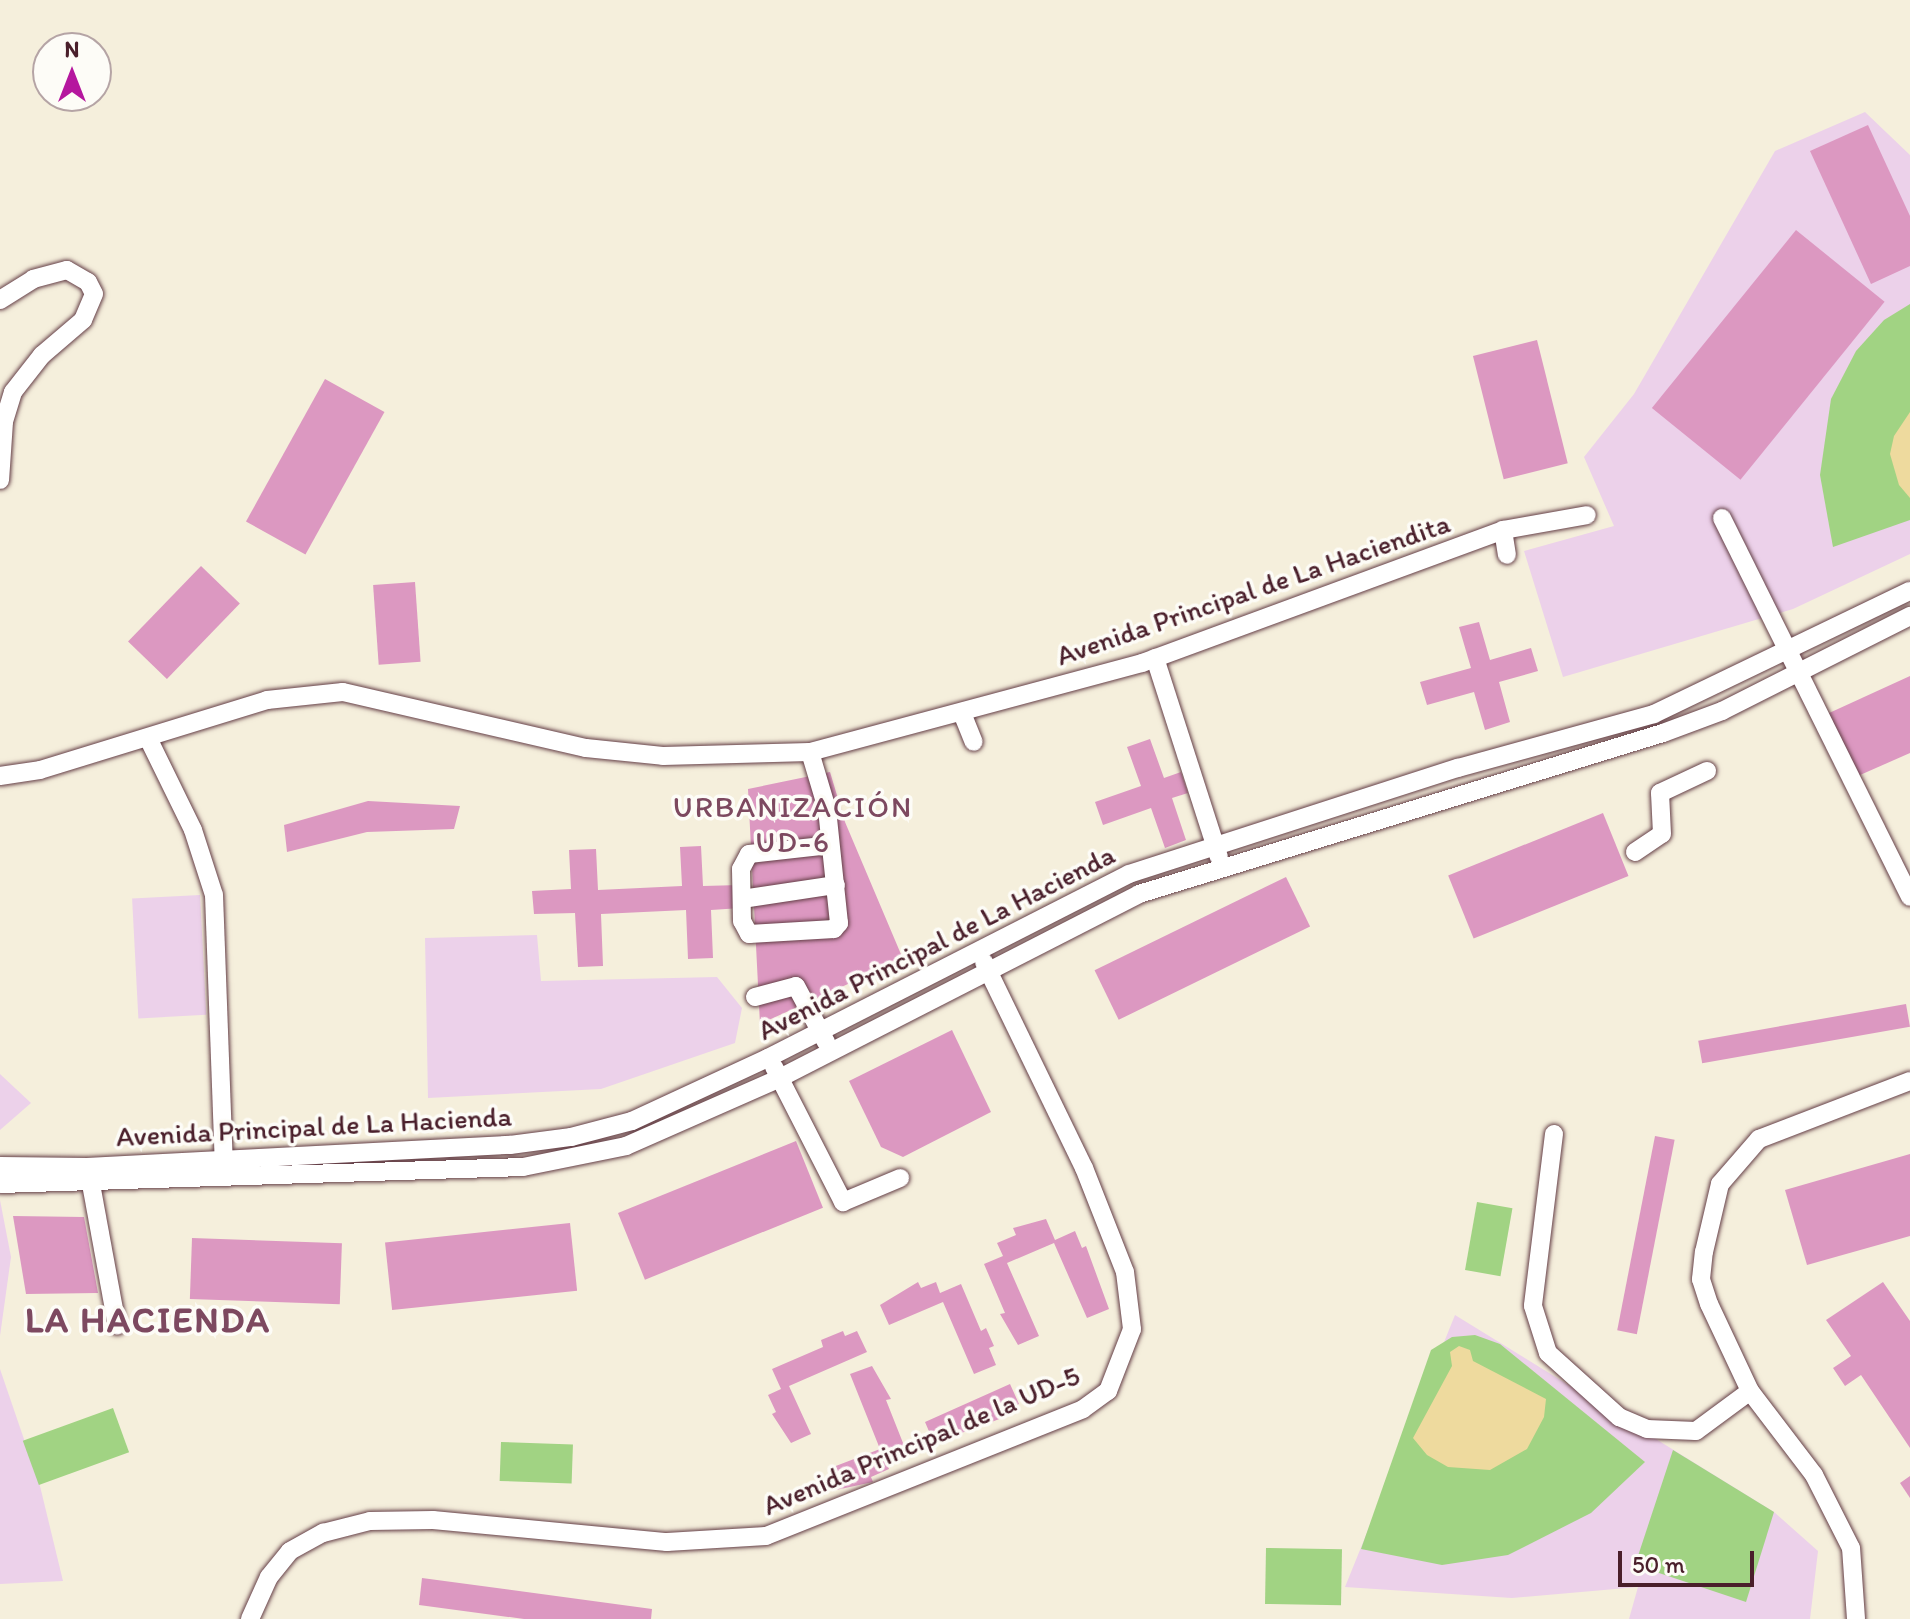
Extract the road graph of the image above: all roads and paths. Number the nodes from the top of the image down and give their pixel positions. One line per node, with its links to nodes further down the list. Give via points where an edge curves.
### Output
1 (0, 300): 2 (street, via 33,279 67,270 88,282 94,294 83,320 42,355 13,392 4,422)
2 (0, 480)
3 (1587, 515): 5 (street, Avenida Principal de La Haciendita)
4 (1722, 518): 25 (street)
5 (1503, 530): 6 (street); 9 (street, Avenida Principal de La Haciendita, via 1274,621)
6 (1507, 555)
7 (1910, 591): 10 (street, Avenida Principal de La Hacienda)
8 (1910, 616): 12 (street, Avenida Principal de La Hacienda)
9 (1155, 658): 11 (street, Avenida Principal de La Haciendita); 20 (street)
10 (1681, 704): 12 (street); 18 (street, Avenida Principal de La Hacienda)
11 (962, 713): 14 (street); 15 (street, Avenida Principal de La Haciendita)
12 (1690, 723): 21 (street, Avenida Principal de La Hacienda)
13 (148, 738): 15 (street, Avenida Principal de La Haciendita, via 267,700 342,686 586,748 663,756); 17 (street, Avenida Principal de La Haciendita); 36 (street, via 193,830 214,895)
14 (974, 742)
15 (810, 752): 19 (street, via 827,809)
16 (1707, 771): 22 (street, via 1660,793 1662,834)
17 (0, 776)
18 (1275, 826): 20 (street, Avenida Principal de La Hacienda); 21 (street)
19 (830, 845): 24 (street); 26 (street, via 749,854 741,869)
20 (1216, 846): 23 (street); 27 (street, Avenida Principal de La Hacienda, via 1129,874)
21 (1283, 847): 23 (street, Avenida Principal de La Hacienda)
22 (1635, 852)
23 (1221, 867): 28 (street, Avenida Principal de La Hacienda, via 1105,909)
24 (836, 885): 26 (street); 26 (street, via 840,915 834,929 756,936 742,921)
25 (1910, 897)
26 (742, 899)
27 (976, 949): 28 (street, Avenida Principal de la UD-5); 30 (street, Avenida Principal de La Hacienda)
28 (989, 971): 31 (street, Avenida Principal de La Hacienda); 44 (street, Avenida Principal de la UD-5, via 1089,1179 1125,1272 1132,1329 1108,1391 1083,1409 766,1536 667,1542 433,1520 370,1521 323,1533 290,1551 269,1577)
29 (755, 997): 30 (street, via 796,986)
30 (821, 1032): 31 (street); 32 (street, Avenida Principal de La Hacienda)
31 (830, 1052): 33 (street, Avenida Principal de La Hacienda)
32 (768, 1058): 33 (street); 36 (street, Avenida Principal de La Hacienda, via 654,1112 571,1137 510,1145)
33 (780, 1078): 39 (street, via 843,1202); 40 (street, Avenida Principal de La Hacienda, via 626,1146 571,1160 523,1167)
34 (1910, 1081): 43 (street, via 1759,1139 1720,1184 1708,1217 1701,1279)
35 (1554, 1134): 43 (street, via 1533,1306 1548,1353 1619,1417 1647,1429 1696,1431)
36 (223, 1159): 38 (street, Avenida Principal de La Hacienda); 40 (street)
37 (0, 1166): 38 (street, Avenida Principal de La Hacienda)
38 (89, 1176): 40 (street, Avenida Principal de La Hacienda); 41 (street, Avenida Principal de La Hacienda); 42 (street)
39 (900, 1178)
40 (225, 1179)
41 (0, 1184)
42 (117, 1325)
43 (1750, 1391): 45 (street, via 1836,1511 1851,1548)
44 (250, 1619)
45 (1856, 1619)

